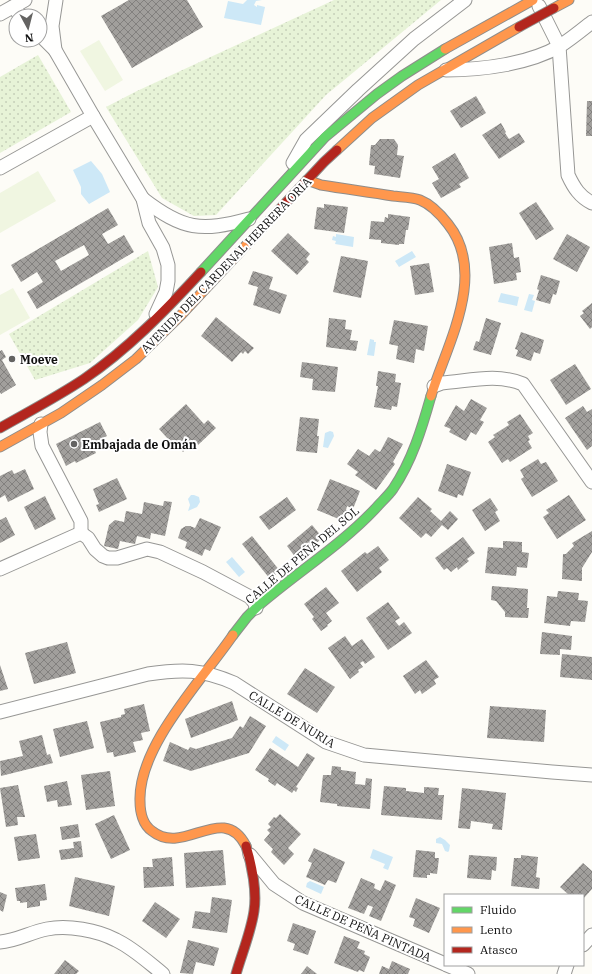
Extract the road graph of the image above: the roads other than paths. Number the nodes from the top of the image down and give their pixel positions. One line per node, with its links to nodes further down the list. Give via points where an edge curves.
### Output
1 (56, 0): 8 (street, via 52,26)
2 (465, 0): 13 (street, AVENIDA DEL CARDENAL HERRERA ORIA, via 414,39 332,113 306,140)
3 (534, 0): 7 (street); 13 (main road, AVENIDA DEL CARDENAL HERRERA ORIA, via 429,58 386,87 331,132)
4 (569, 0): 9 (main road, AVENIDA DEL CARDENAL HERRERA ORIA, bridge)
5 (592, 22): 7 (street, AVENIDA DEL CARDENAL HERRERA ORIA)
6 (48, 43): 8 (street)
7 (559, 46): 9 (street, AVENIDA DEL CARDENAL HERRERA ORIA, via 540,55 501,65); 15 (street, via 568,175 574,188 584,199)
8 (55, 50): 10 (street)
9 (443, 70): 12 (main road, AVENIDA DEL CARDENAL HERRERA ORIA, via 372,118)
10 (93, 116): 11 (street); 14 (street)
11 (0, 168)
12 (307, 180): 18 (main road, CALLE DE PEÑA DEL SOL, via 321,185 420,200 449,224 462,251 465,288); 19 (main road, AVENIDA DEL CARDENAL HERRERA ORIA, via 182,314 136,359 72,406)
13 (280, 185): 16 (main road, AVENIDA DEL CARDENAL HERRERA ORIA)
14 (143, 199): 16 (street, via 174,220 200,227); 17 (street, via 168,265 166,292)
15 (592, 203)
16 (249, 219): 17 (main road, AVENIDA DEL CARDENAL HERRERA ORIA)
17 (154, 320): 20 (main road, AVENIDA DEL CARDENAL HERRERA ORIA, via 125,347 75,385)
18 (434, 386): 22 (street, via 493,378 515,380 523,384); 25 (main road, CALLE DE PEÑA DEL SOL, via 421,430 394,488 354,530 294,575)
19 (41, 424): 21 (main road, AVENIDA DEL CARDENAL HERRERA ORIA); 23 (street, via 42,446 80,522)
20 (0, 428)
21 (0, 447)
22 (592, 482)
23 (81, 533): 24 (street); 25 (street, via 95,549 108,558 117,558 148,548 160,552 250,597)
24 (0, 569)
25 (256, 608): 26 (main road, CALLE DE PEÑA DEL SOL)
26 (205, 673): 27 (street, CALLE DE NURIA, via 180,671 148,674); 28 (street, CALLE DE NURIA, via 234,683 326,742 364,755); 29 (main road, CALLE DE PEÑA DEL SOL, via 157,742 147,763 139,809 145,824 159,836 176,839 222,827 233,830 240,836)
27 (0, 712)
28 (592, 775)
29 (250, 855): 33 (street, CALLE DE PEÑA PINTADA, via 274,884 302,903); 36 (main road, CALLE DE PEÑA DEL SOL, via 254,907)
30 (592, 935): 32 (street)
31 (0, 942): 35 (street, via 49,928 96,933 115,940 135,952)
32 (584, 944)
33 (444, 963)
34 (450, 966): 37 (street, CALLE DE PEÑA PINTADA)
35 (163, 974)
36 (236, 974)
37 (468, 974)

